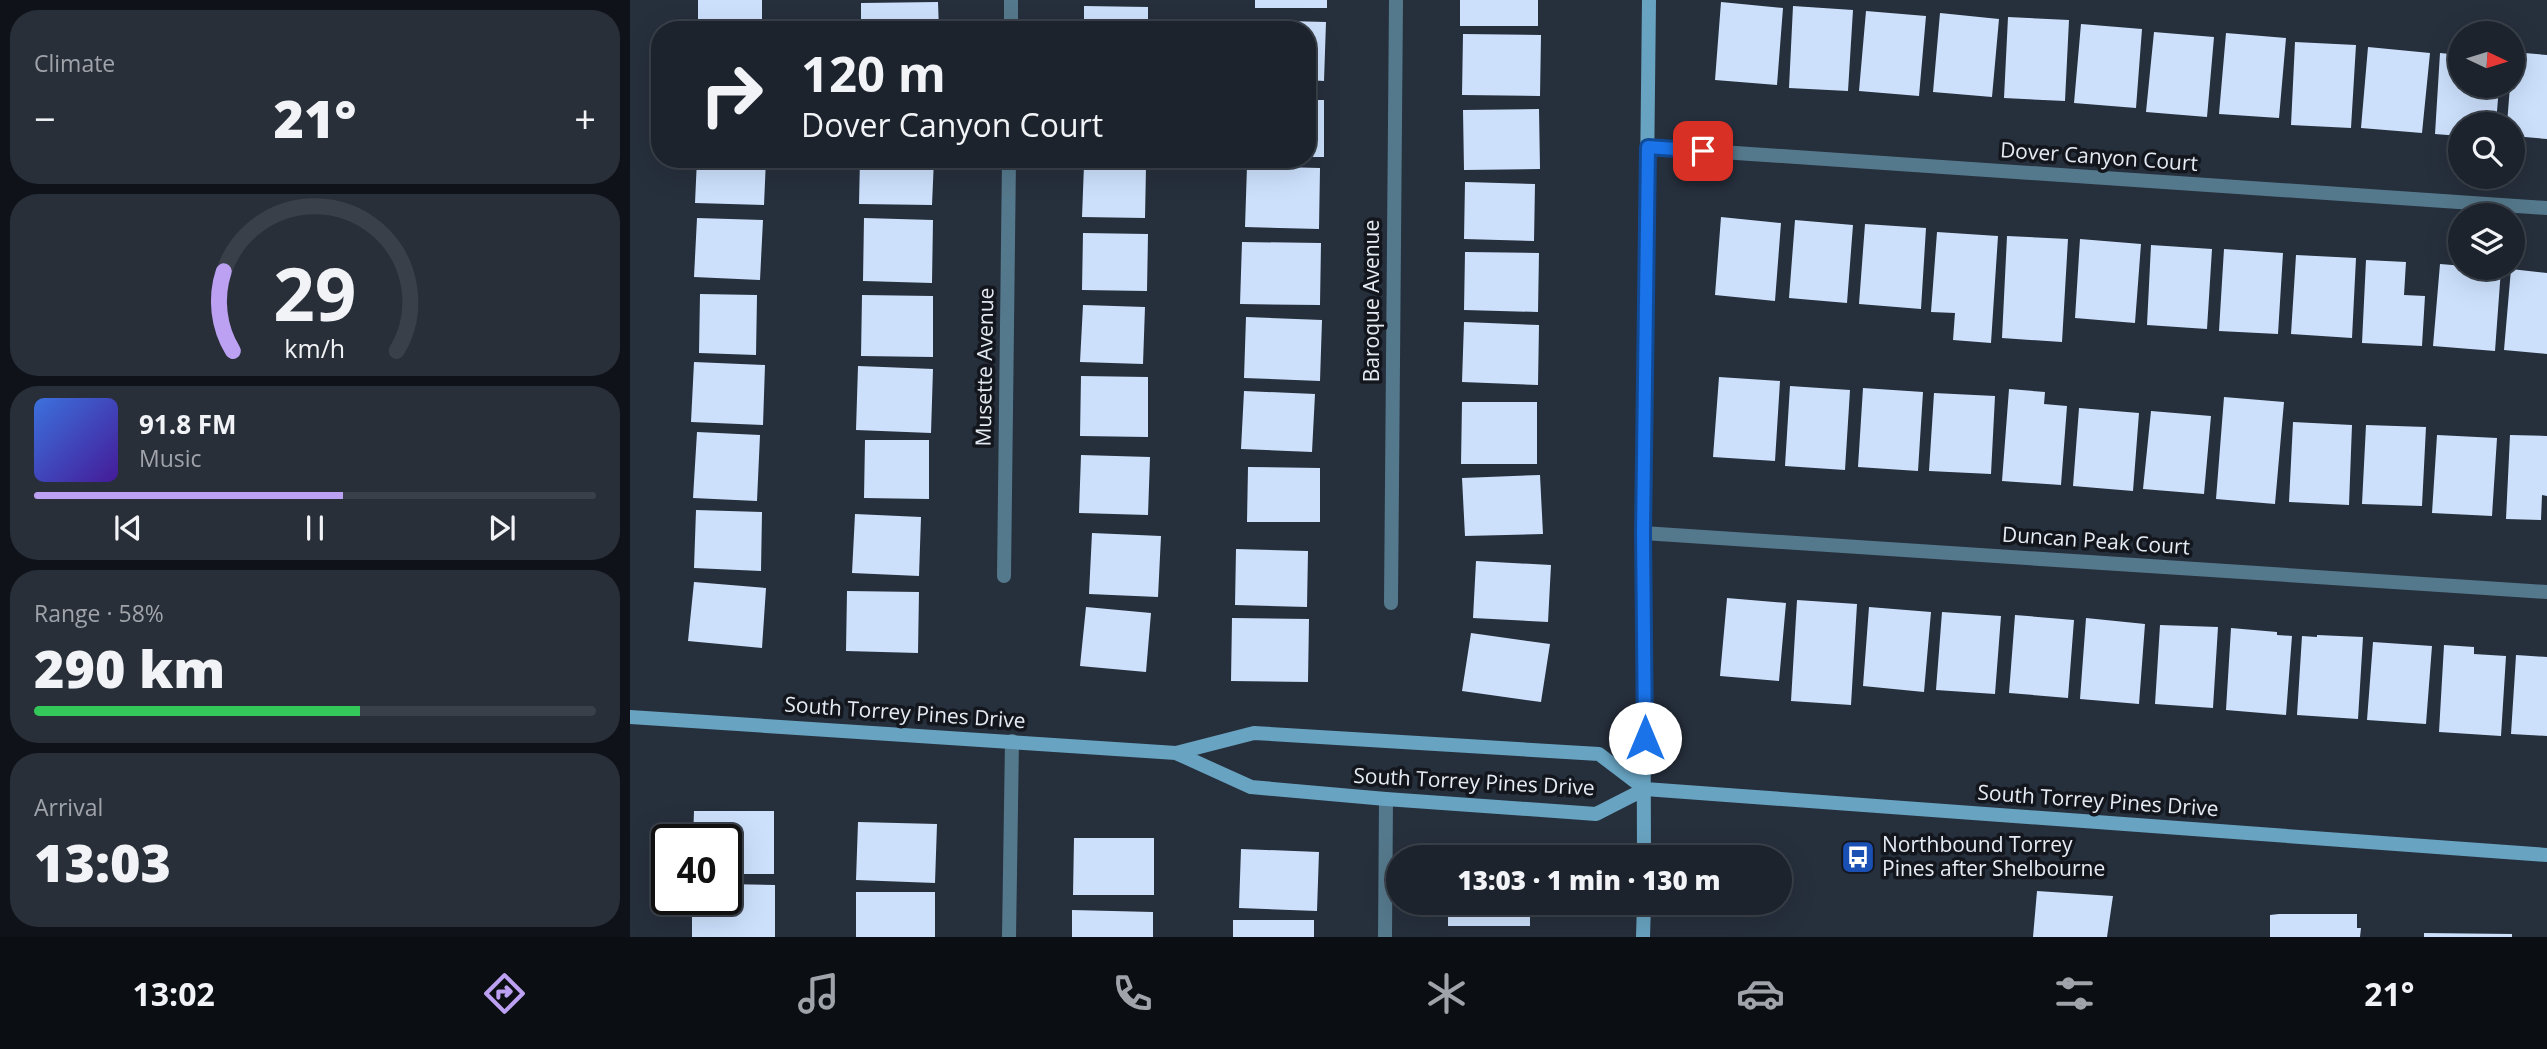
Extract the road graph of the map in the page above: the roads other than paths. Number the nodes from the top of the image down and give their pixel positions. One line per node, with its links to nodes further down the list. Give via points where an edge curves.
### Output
1 (1011, 0): 4 (street)
2 (1396, 0): 11 (street, Baroque Avenue)
3 (1650, 0): 5 (street)
4 (1011, 21)
5 (1648, 147): 7 (street, Dover Canyon Court); 8 (street)
6 (1009, 168): 9 (street, Musette Avenue)
7 (2547, 208)
8 (1643, 533): 10 (street, Duncan Peak Court); 15 (street)
9 (1004, 576)
10 (2547, 592)
11 (1391, 603)
12 (630, 717): 13 (street, South Torrey Pines Drive)
13 (1012, 741): 14 (street, South Torrey Pines Drive); 20 (street)
14 (1177, 752): 15 (street, South Torrey Pines Drive, via 1254,733 1599,754); 16 (street, South Torrey Pines Drive, via 1251,788)
15 (1645, 789): 16 (street, South Torrey Pines Drive, via 1596,814); 17 (street); 18 (street, South Torrey Pines Drive)
16 (1386, 799): 21 (street)
17 (1644, 845)
18 (2547, 855)
19 (1644, 915): 22 (street)
20 (1009, 937)
21 (1385, 937)
22 (1643, 937)

